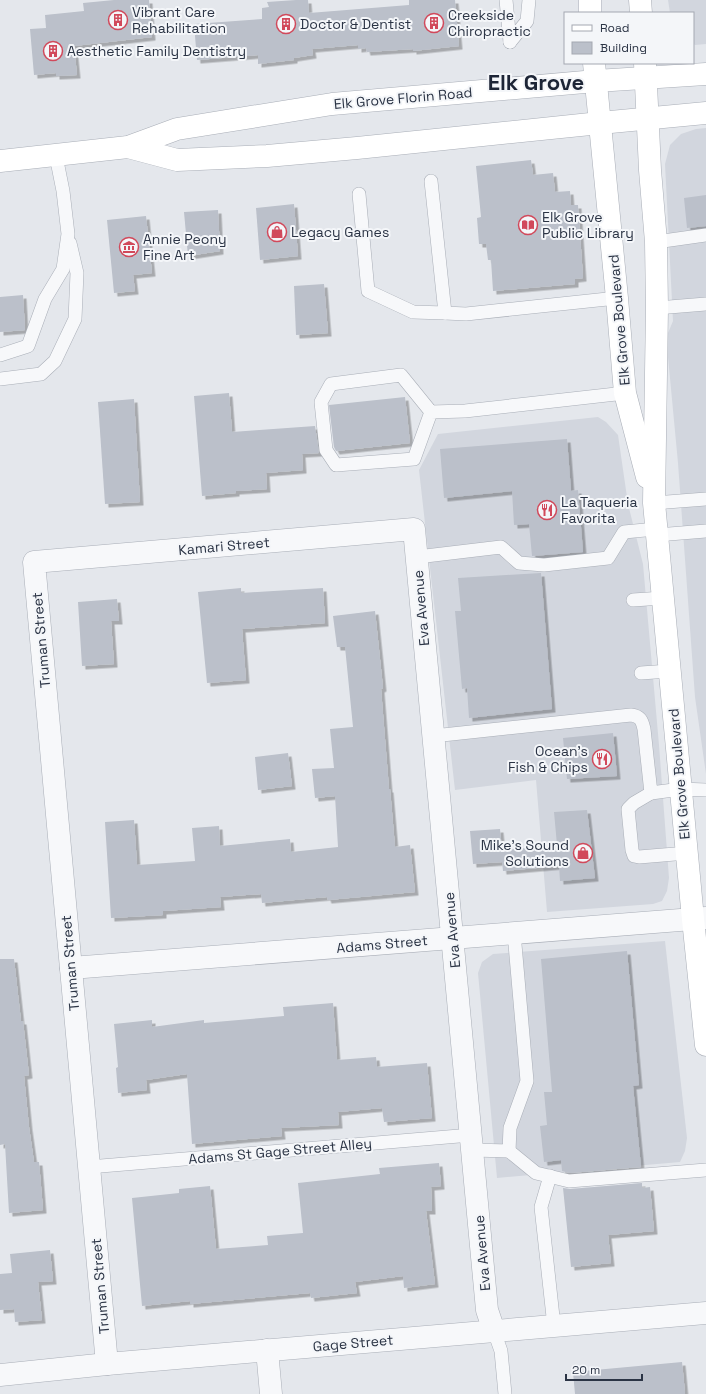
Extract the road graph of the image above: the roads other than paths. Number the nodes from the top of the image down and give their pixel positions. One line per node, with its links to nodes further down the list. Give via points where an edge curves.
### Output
1 (506, 0): 2 (lane, via 510,42 527,21)
2 (529, 0)
3 (590, 0): 5 (main road)
4 (640, 0): 6 (main road)
5 (590, 12)
6 (641, 12)
7 (646, 70): 8 (main road, Elk Grove Florin Road); 9 (main road, Elk Grove Florin Road); 11 (main road, Elk Grove Boulevard)
8 (595, 72): 12 (main road, Elk Grove Boulevard); 13 (main road, Elk Grove Florin Road, via 332,104 177,129)
9 (706, 74)
10 (706, 113): 11 (main road, Elk Grove Florin Road)
11 (648, 118): 12 (main road, Elk Grove Florin Road); 20 (main road, Elk Grove Boulevard)
12 (600, 122): 13 (main road, Elk Grove Florin Road, via 260,156 177,160); 21 (main road, Elk Grove Boulevard)
13 (128, 147): 14 (main road, Elk Grove Florin Road)
14 (56, 156): 15 (main road, Elk Grove Florin Road); 18 (lane)
15 (0, 161)
16 (431, 181): 24 (lane)
17 (359, 194): 24 (lane, via 368,291 413,312)
18 (68, 234): 25 (lane, via 63,269 45,299 28,346); 26 (lane, via 77,273 75,319 55,361 41,374)
19 (706, 234): 20 (lane)
20 (656, 242): 23 (main road, Elk Grove Boulevard)
21 (617, 298): 24 (lane, via 466,314); 27 (main road, Elk Grove Boulevard)
22 (706, 304): 23 (lane)
23 (657, 308): 30 (main road, Elk Grove Boulevard)
24 (446, 313)
25 (0, 355)
26 (0, 379)
27 (625, 393): 28 (lane, via 465,411); 30 (main road, Elk Grove Boulevard)
28 (431, 412): 28 (lane, via 414,459 336,466 326,450 321,402 331,384 402,375)
29 (706, 499): 30 (lane)
30 (654, 502): 33 (main road, Elk Grove Boulevard)
31 (414, 529): 34 (street, Eva Avenue); 35 (street, Kamari Street)
32 (706, 531): 33 (lane)
33 (656, 532): 34 (lane, via 624,532 608,558 544,565 519,563 501,547); 36 (main road, Elk Grove Boulevard)
34 (416, 557): 40 (street, Eva Avenue)
35 (34, 562): 48 (street, Truman Street)
36 (663, 598): 37 (lane); 38 (main road, Elk Grove Boulevard)
37 (633, 600)
38 (670, 671): 39 (lane); 41 (main road, Elk Grove Boulevard)
39 (640, 673)
40 (434, 736): 43 (lane, via 638,716 644,729); 47 (street, Eva Avenue)
41 (681, 789): 42 (lane); 43 (lane); 44 (main road, Elk Grove Boulevard)
42 (706, 790)
43 (651, 793): 44 (lane, via 628,809 634,856)
44 (687, 854): 45 (main road, Elk Grove Boulevard)
45 (699, 919): 46 (street, Adams Street); 49 (main road, Elk Grove Boulevard)
46 (514, 933): 47 (street, Adams Street); 51 (lane, via 527,1081 510,1128)
47 (452, 938): 48 (street, Adams Street); 50 (street, Eva Avenue)
48 (71, 968): 52 (street, Truman Street)
49 (706, 1045)
50 (472, 1142): 51 (lane, Adams St Gage Street Alley); 52 (lane, Adams St Gage Street Alley); 57 (street, Eva Avenue, via 488,1310)
51 (509, 1151): 54 (lane, via 536,1173)
52 (89, 1167): 59 (street, Truman Street)
53 (706, 1170): 54 (lane, via 569,1181)
54 (550, 1176): 56 (lane, via 540,1207)
55 (706, 1313): 56 (street, Gage Street)
56 (554, 1326): 57 (street, Gage Street)
57 (494, 1331): 58 (street, Gage Street); 62 (lane, via 501,1352)
58 (267, 1350): 59 (street, Gage Street); 61 (street)
59 (107, 1364): 60 (street, Gage Street)
60 (0, 1375)
61 (270, 1394)
62 (505, 1394)

